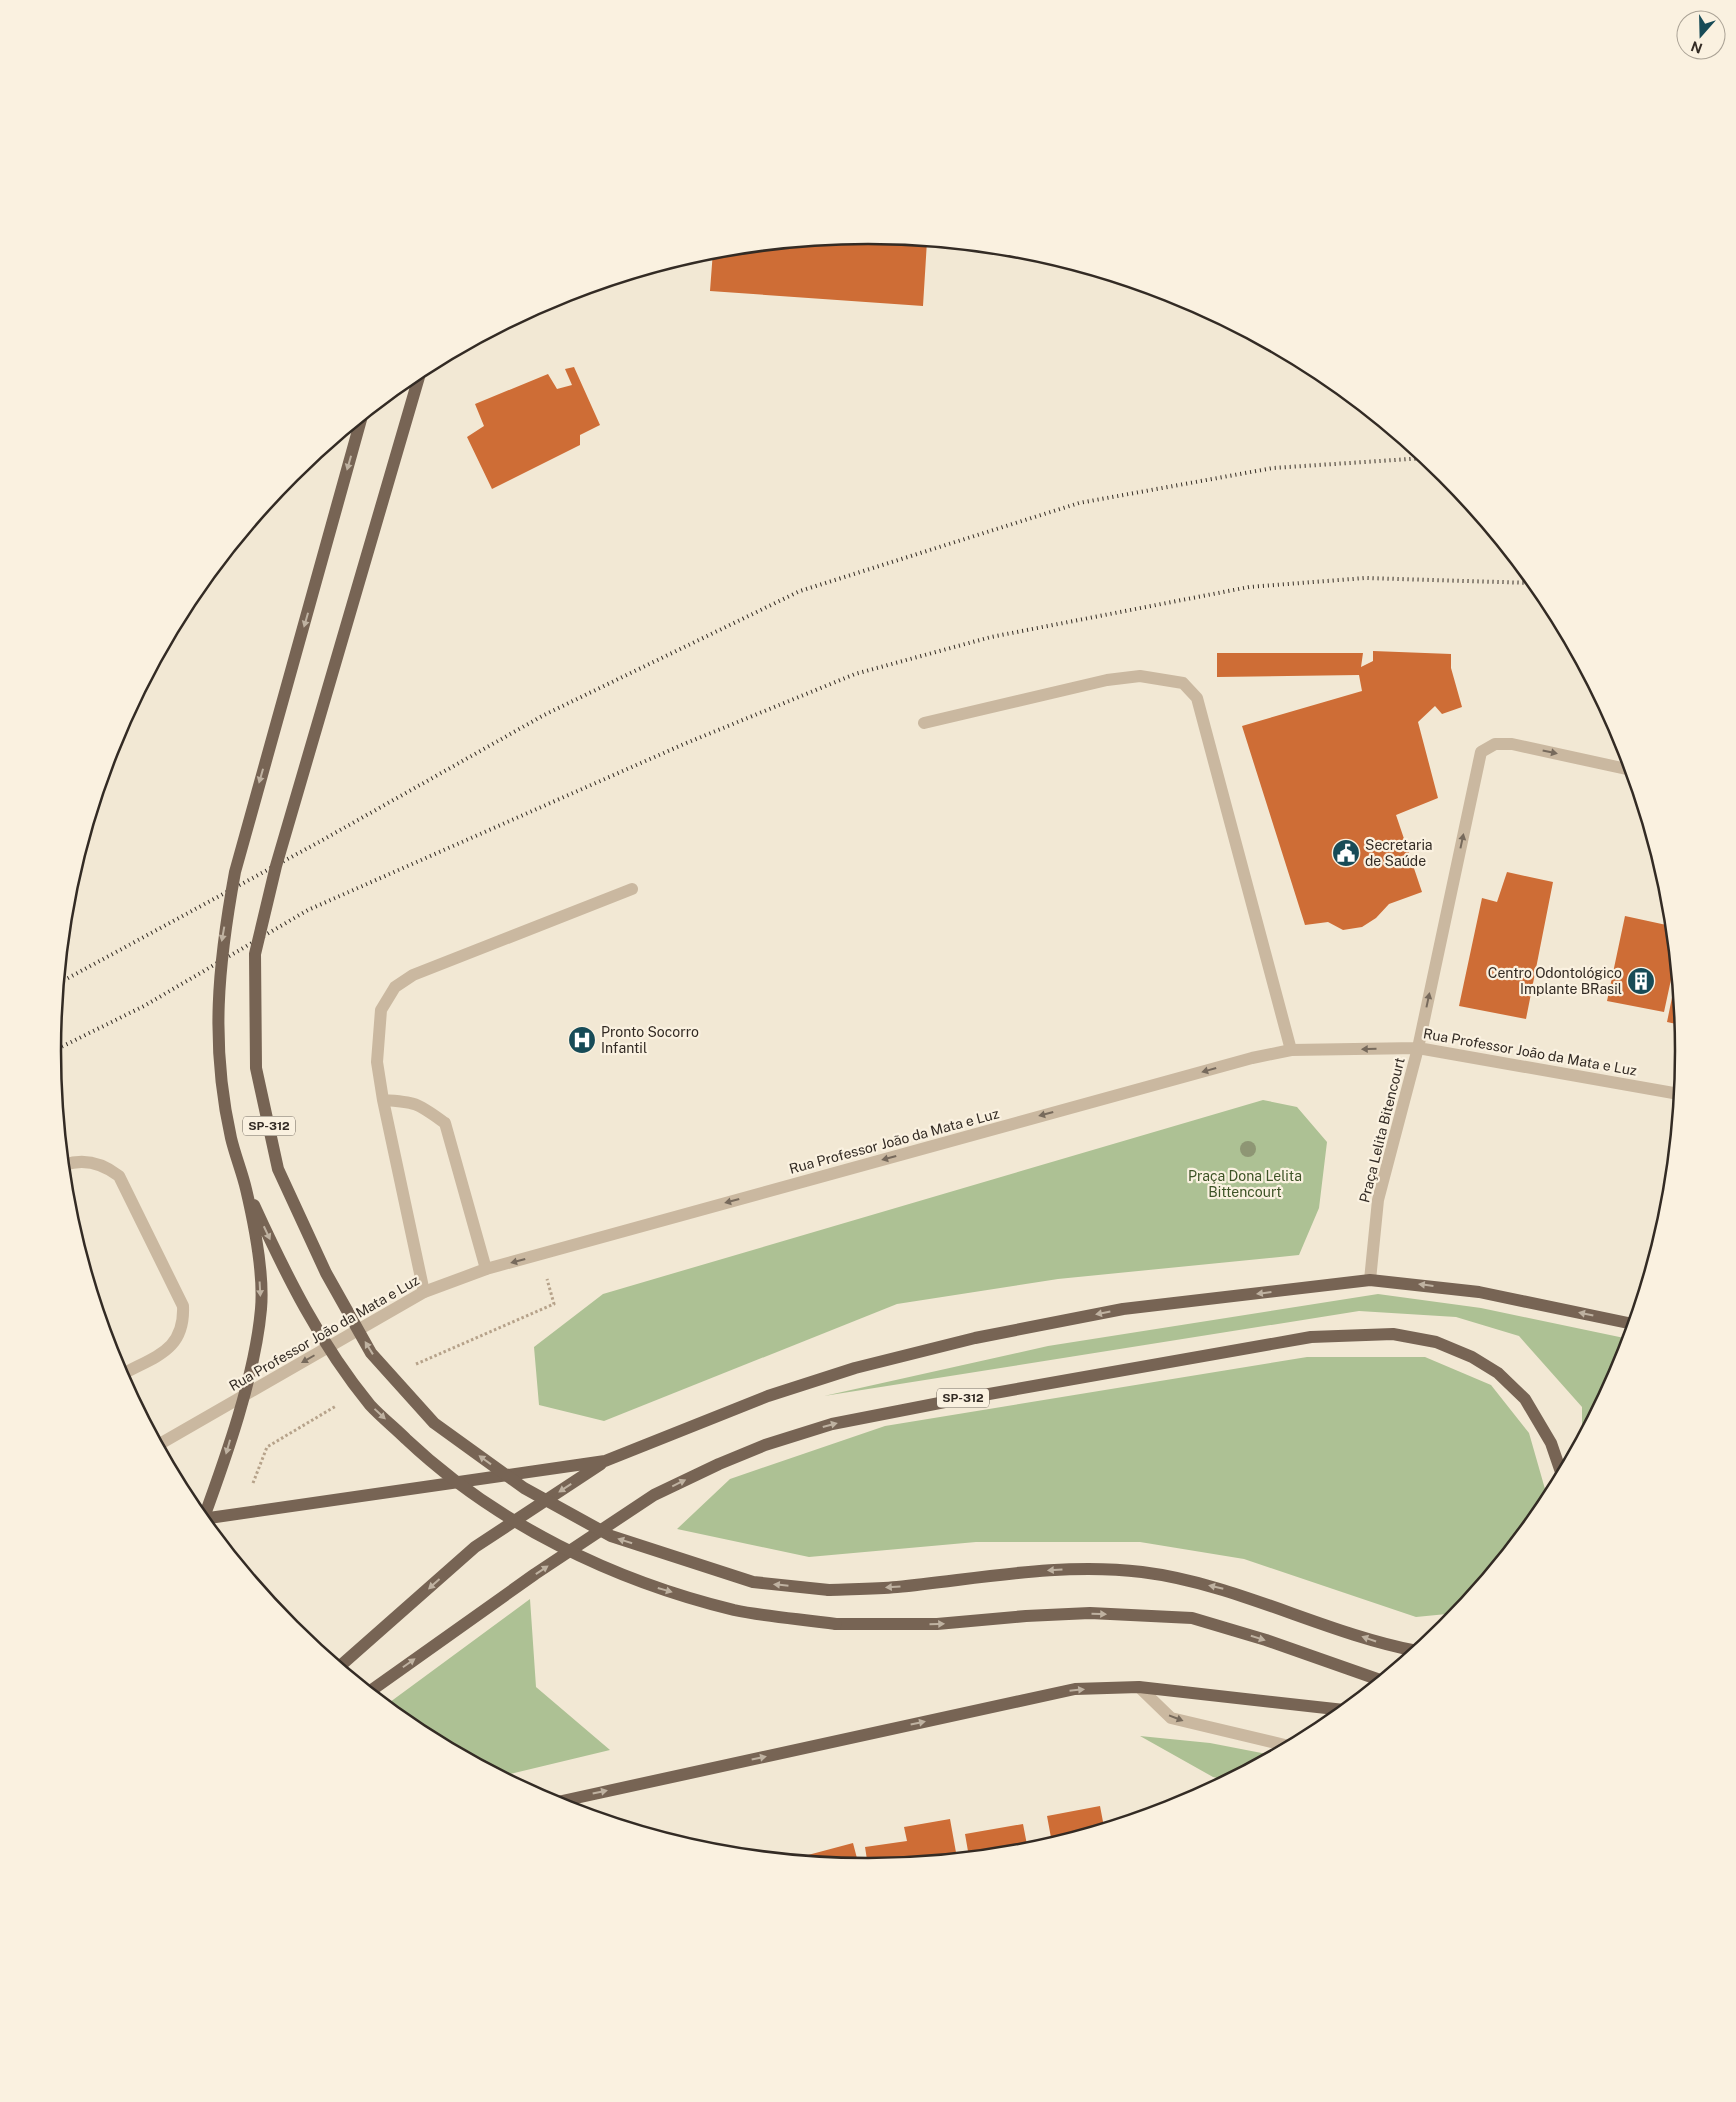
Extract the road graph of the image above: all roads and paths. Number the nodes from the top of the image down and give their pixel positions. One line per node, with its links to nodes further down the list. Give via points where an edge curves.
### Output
1 (418, 382): 22 (main road, SP-312, one-way to 1, bridge, via 1384,1644 1222,1588 1141,1572 1057,1569 894,1587 829,1590 753,1582 611,1536 524,1488 434,1423 371,1352 326,1273 278,1169 256,1068 255,954 278,857)
2 (359, 425): 11 (main road, SP-312, one-way to 11, bridge, via 234,872 222,942 216,1019 222,1086 231,1139)
3 (924, 723): 7 (street, via 1108,680 1140,676 1183,683 1197,698)
4 (1623, 768): 6 (street, Praça Lelita Bitencourt, one-way to 4, via 1481,752 1495,744 1512,744)
5 (632, 889): 9 (street, via 413,976 395,987 381,1010 377,1062)
6 (1418, 1048): 7 (street, Rua Professor João da Mata e Luz, one-way to 7); 8 (street, Rua Professor João da Mata e Luz); 13 (street, Praça Lelita Bitencourt, via 1378,1200)
7 (1291, 1050): 12 (street, Rua Professor João da Mata e Luz, one-way to 12, via 1252,1058)
8 (1673, 1093)
9 (383, 1100): 12 (street, via 413,1102 445,1123); 14 (street)
10 (69, 1163): 16 (street, via 93,1163 108,1167 119,1176 183,1306 184,1324 170,1348)
11 (246, 1189): 20 (main road, SP-312, one-way to 20, bridge, via 258,1257 261,1308 253,1358); 24 (main road, one-way to 24, bridge, via 289,1280 321,1336 371,1406 425,1456 485,1501 590,1561 656,1588 735,1610 836,1624 937,1624 1090,1614 1192,1618)
12 (486, 1269): 14 (street, Rua Professor João da Mata e Luz)
13 (1370, 1280): 15 (main road, one-way to 13, via 1479,1292); 18 (main road, one-way to 18, via 1123,1309 975,1338 855,1368 768,1396)
14 (424, 1292): 17 (street, Rua Professor João da Mata e Luz, one-way to 17)
15 (1627, 1323)
16 (128, 1371)
17 (163, 1442)
18 (605, 1461): 21 (main road); 23 (main road, one-way to 23, via 475,1547)
19 (1559, 1467): 26 (main road, SP-312, one-way to 19, via 535,1574 654,1495 766,1445 832,1424 955,1400 1311,1337 1393,1334 1436,1342 1472,1357 1498,1373 1525,1399 1551,1443)
20 (206, 1512)
21 (211, 1519)
22 (1409, 1649)
23 (343, 1664)
24 (1375, 1678)
25 (1139, 1687): 27 (main road); 28 (street, one-way to 28, via 1171,1718); 29 (main road, one-way to 25, via 1075,1689)
26 (374, 1689)
27 (1334, 1709)
28 (1281, 1744)
29 (569, 1800)

